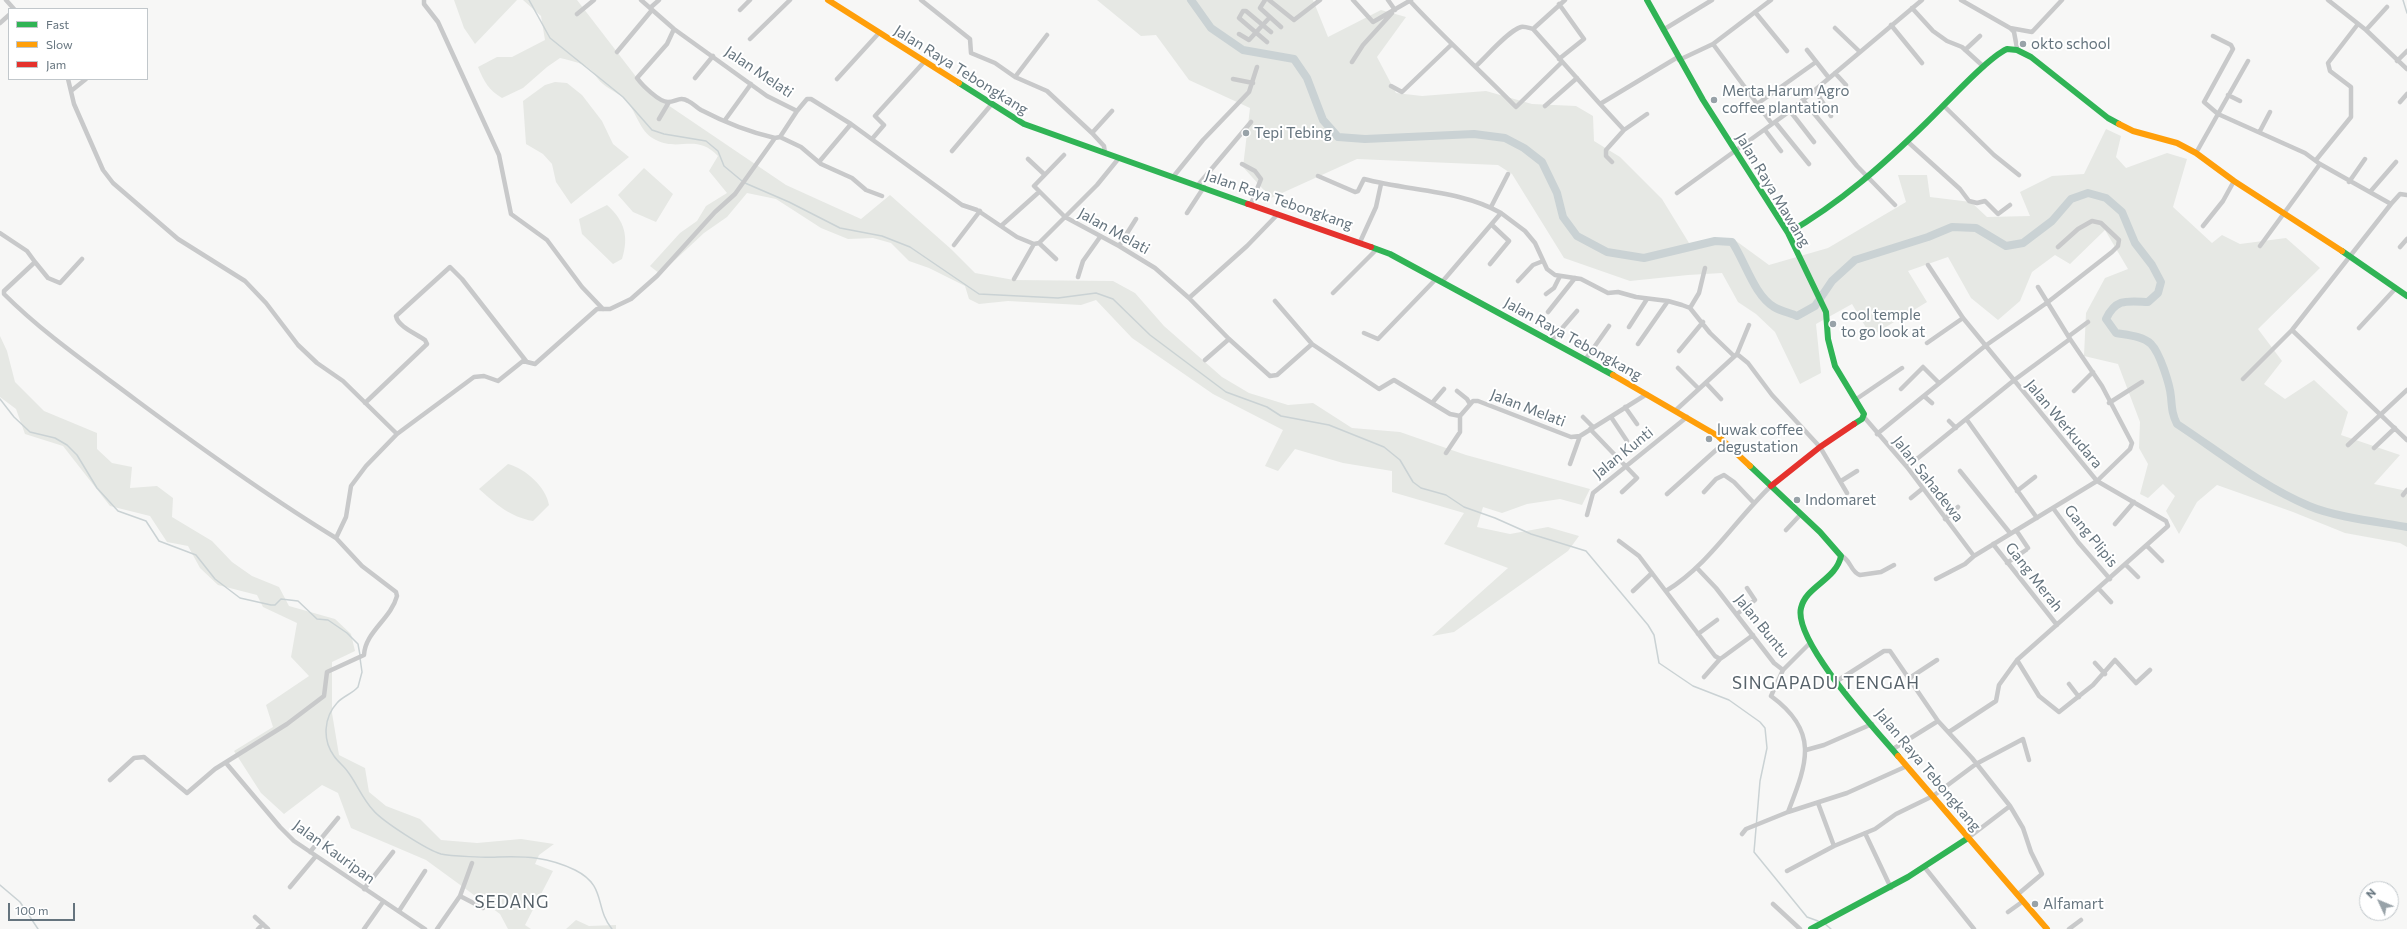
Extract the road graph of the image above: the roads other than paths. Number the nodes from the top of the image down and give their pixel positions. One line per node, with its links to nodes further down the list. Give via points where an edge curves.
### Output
1 (424, 0): 205 (street, via 424,4 438,22 499,155 511,214 538,231 547,240 582,287)
2 (594, 0): 30 (street)
3 (642, 0): 26 (street, Jalan Melati)
4 (659, 0): 26 (street)
5 (750, 0): 27 (street)
6 (790, 0): 51 (street)
7 (828, 0): 46 (main road, Jalan Raya Tebongkang)
8 (921, 0): 76 (street, via 970,39 971,53 995,63)
9 (1264, 0): 32 (street, via 1260,8)
10 (1269, 0): 11 (street, via 1294,20)
11 (1320, 0)
12 (1353, 0): 28 (street, via 1371,22)
13 (1388, 0): 28 (street)
14 (1565, 0): 23 (street)
15 (1647, 0): 42 (main road, Jalan Raya Mawang)
16 (1712, 0): 42 (street)
17 (1771, 0): 29 (street)
18 (1961, 0): 39 (street)
19 (2062, 0): 39 (street, via 2032,32)
20 (2328, 0): 35 (street)
21 (1411, 1): 28 (street); 54 (street)
22 (1919, 1): 25 (street)
23 (1559, 4): 41 (street); 64 (street, via 1584,39)
24 (2387, 7): 43 (street)
25 (1912, 8): 36 (street); 57 (street, via 1933,31 1947,42)
26 (651, 9): 40 (street, Jalan Melati); 60 (street)
27 (740, 10)
28 (1394, 11): 68 (street, via 1363,45)
29 (1755, 12): 53 (street); 58 (street)
30 (577, 14)
31 (8, 16): 33 (street)
32 (1270, 17): 34 (street); 37 (street)
33 (0, 23)
34 (1263, 24): 44 (street); 44 (street, via 1243,11 1239,18); 45 (street)
35 (2358, 24): 43 (street); 133 (street, via 2328,63 2330,71 2351,87 2351,117)
36 (1892, 25): 61 (street); 70 (street)
37 (1281, 27)
38 (1835, 28): 61 (street)
39 (2010, 28): 55 (street, via 2016,38)
40 (674, 29): 62 (street, Jalan Melati); 94 (street, via 666,44 637,78 650,92)
41 (1533, 29): 64 (street); 71 (street, via 1522,26 1518,28)
42 (1664, 30): 63 (main road, Jalan Raya Mawang)
43 (2366, 30): 66 (street)
44 (1256, 32): 47 (street, via 1250,40); 52 (street)
45 (1272, 32)
46 (878, 34): 67 (main road, Jalan Raya Tebongkang); 80 (street)
47 (1239, 34)
48 (1047, 35): 76 (street)
49 (1980, 36): 57 (street)
50 (2213, 36): 106 (street, via 2233,47 2204,102)
51 (750, 39)
52 (1267, 42)
53 (1713, 44): 63 (street); 97 (street)
54 (1451, 45): 71 (street); 87 (street, via 1402,92)
55 (2015, 48): 73 (main road, via 2002,51); 126 (main road, via 2032,57 2121,126 2177,143)
56 (1807, 50): 69 (street)
57 (1965, 50): 73 (street)
58 (1787, 51)
59 (2407, 51): 66 (street)
60 (617, 52)
61 (1860, 52): 75 (street)
62 (713, 56): 77 (street); 85 (street, Jalan Melati)
63 (1679, 58): 96 (street); 122 (main road, Jalan Raya Mawang)
64 (1561, 60): 71 (street, via 1517,107); 78 (street)
65 (2248, 61): 91 (street)
66 (2397, 61): 74 (street)
67 (924, 62): 98 (main road, Jalan Raya Tebongkang); 119 (street, via 875,116 884,125)
68 (1352, 62)
69 (1816, 62): 79 (street); 97 (street)
70 (1922, 62)
71 (1476, 66)
72 (1257, 67): 84 (street)
73 (1984, 67): 100 (main road)
74 (2407, 69)
75 (1835, 73): 79 (street); 86 (street)
76 (1015, 77): 116 (street, via 1047,91)
77 (695, 78)
78 (1577, 78): 96 (street); 99 (street)
79 (1829, 78): 88 (street)
80 (837, 79)
81 (1233, 79): 84 (street)
82 (68, 80): 89 (street)
83 (85, 80): 89 (street)
84 (1253, 83): 141 (street, via 1246,95 1203,140)
85 (751, 84): 101 (street, Jalan Melati, via 767,96); 109 (street)
86 (1846, 85)
87 (1391, 86)
88 (1815, 90): 92 (street); 107 (street)
89 (72, 91): 247 (street, via 74,104 103,170 113,183 178,239 245,281 266,302 298,345)
90 (2407, 94): 95 (street)
91 (2228, 95): 93 (street); 106 (street)
92 (1803, 100): 103 (street); 142 (street)
93 (2240, 101)
94 (669, 102): 108 (street); 109 (street, via 681,98 688,100 701,110)
95 (2400, 102)
96 (1600, 104): 113 (street)
97 (1757, 104): 111 (street)
98 (991, 105): 123 (street); 125 (main road, Jalan Raya Tebongkang, via 1024,124)
99 (1546, 106)
100 (1944, 106): 121 (main road); 139 (street, via 1994,155)
101 (797, 111): 112 (street, Jalan Melati, via 809,98); 117 (street)
102 (1112, 111): 116 (street)
103 (1790, 111): 111 (street); 120 (street)
104 (2270, 112): 115 (street)
105 (1647, 114): 113 (street)
106 (2218, 114): 115 (street); 126 (street)
107 (1831, 116)
108 (659, 119)
109 (725, 120): 118 (street, via 738,127)
110 (1251, 122): 146 (street)
111 (1773, 123): 114 (street); 136 (street)
112 (851, 124): 119 (street, Jalan Melati); 131 (street)
113 (1624, 130): 132 (street, via 1606,150 1606,156)
114 (1765, 130): 122 (street); 124 (street)
115 (2260, 131): 133 (street)
116 (1092, 133): 125 (street, via 1104,146)
117 (780, 137): 118 (street); 131 (street, via 800,147)
118 (775, 138): 205 (street, via 735,194 715,212 657,276 631,299 610,309)
119 (872, 139): 157 (street, Jalan Melati, via 942,192 964,206)
120 (1814, 142)
121 (1908, 142): 142 (main road); 155 (street, via 1960,189 1968,201 1985,201 1998,214)
122 (1735, 149): 149 (street); 168 (main road, Jalan Raya Mawang)
123 (952, 151)
124 (1781, 151)
125 (1106, 153): 128 (main road, Jalan Raya Tebongkang)
126 (2196, 153): 143 (main road)
127 (1064, 155): 137 (street)
128 (1119, 158): 141 (main road, Jalan Raya Tebongkang); 162 (street, via 1097,185)
129 (1028, 159): 137 (street)
130 (2365, 159): 144 (street)
131 (819, 162): 151 (street, via 852,178 866,190)
132 (1612, 162)
133 (2318, 162): 144 (street); 158 (street)
134 (2396, 162): 148 (street)
135 (1242, 164): 152 (street, via 1255,171 1262,179)
136 (1809, 164)
137 (1044, 174): 147 (street, via 1034,185)
138 (1508, 174): 156 (street)
139 (2019, 175)
140 (1318, 176): 145 (street, via 1355,192 1363,180)
141 (1173, 177): 146 (main road, Jalan Raya Tebongkang)
142 (1867, 177): 154 (street); 168 (main road, via 1826,210)
143 (2234, 182): 158 (main road); 166 (street)
144 (2349, 182): 148 (street)
145 (1381, 184): 156 (street, via 1448,195); 171 (street, via 1376,207)
146 (1201, 186): 152 (main road, Jalan Raya Tebongkang); 159 (street)
147 (1039, 192): 162 (street); 165 (street)
148 (2370, 192): 153 (street)
149 (1677, 193)
150 (2406, 194): 153 (street, via 2400,194)
151 (882, 196)
152 (1251, 204): 161 (main road, Jalan Raya Tebongkang)
153 (2391, 204): 179 (street)
154 (1895, 205)
155 (2010, 205)
156 (1491, 207): 160 (street)
157 (980, 211): 165 (street, Jalan Melati); 173 (street)
158 (2283, 212): 175 (street); 179 (main road)
159 (1186, 213)
160 (1501, 213): 164 (street); 182 (street, via 1525,231 1535,243)
161 (1278, 214): 171 (main road, Jalan Raya Tebongkang); 199 (street, via 1242,251)
162 (1065, 217): 169 (street, Jalan Melati); 172 (street, Jalan Melati)
163 (1136, 219): 174 (street)
164 (1492, 225): 184 (street, via 1509,241); 193 (street)
165 (1001, 226): 172 (street, Jalan Melati, via 1017,237)
166 (2203, 226)
167 (0, 233): 183 (street, via 28,251)
168 (1788, 233): 246 (main road, Jalan Raya Mawang, via 1823,306 1833,360)
169 (1100, 237): 174 (street, Jalan Melati); 188 (street, via 1083,261)
170 (2407, 239): 177 (street)
171 (1360, 242): 178 (main road, Jalan Raya Tebongkang)
172 (1037, 244): 181 (street); 190 (street)
173 (954, 245)
174 (1119, 246): 199 (street, Jalan Melati, via 1155,268)
175 (2260, 246)
176 (2058, 247): 203 (street, via 2092,221 2101,223 2119,240 2118,246 2112,252)
177 (2400, 247)
178 (1376, 249): 191 (main road, Jalan Raya Tebongkang); 196 (street)
179 (2350, 257): 195 (main road); 215 (street)
180 (82, 259): 183 (street, via 60,283 48,278)
181 (1056, 259)
182 (1543, 261): 187 (street, via 1550,272); 192 (street, via 1534,265)
183 (35, 262): 306 (street, via 4,291 22,312 63,346 247,482)
184 (1490, 264)
185 (1928, 265): 208 (street, Jalan Werkudara)
186 (1705, 268): 204 (street, via 1699,293)
187 (1560, 276): 189 (street); 197 (street, via 1554,288)
188 (1078, 277)
189 (1575, 278): 200 (street, via 1608,293 1618,292); 207 (street)
190 (1014, 279)
191 (1436, 279): 193 (main road, Jalan Raya Tebongkang); 216 (street, via 1378,339)
192 (1518, 281)
193 (1442, 282): 219 (main road, Jalan Raya Tebongkang)
194 (2038, 287): 203 (street)
195 (2396, 288): 198 (main road); 214 (street)
196 (1333, 293)
197 (1546, 294)
198 (2407, 296)
199 (1189, 298): 218 (street, Jalan Melati)
200 (1647, 299): 202 (street); 213 (street)
201 (1275, 301): 221 (street)
202 (1668, 301): 204 (street); 222 (street)
203 (2048, 302): 217 (street); 223 (street)
204 (1690, 308): 209 (street)
205 (603, 309): 228 (street, via 597,309 534,364)
206 (1577, 311): 219 (street)
207 (1548, 312)
208 (1963, 318): 220 (street); 223 (street, Jalan Werkudara)
209 (1703, 322): 224 (street); 225 (street, via 1710,333)
210 (2088, 322): 217 (street)
211 (1749, 325): 225 (street)
212 (1609, 326): 227 (street)
213 (1630, 327)
214 (2359, 328)
215 (2292, 330): 232 (street); 254 (street)
216 (1364, 333)
217 (2070, 337): 231 (street); 233 (street)
218 (1229, 339): 221 (street, Jalan Melati, via 1274,377); 226 (street)
219 (1551, 341): 227 (main road, Jalan Raya Tebongkang)
220 (1927, 343)
221 (1312, 344): 248 (street, via 1379,389 1394,380)
222 (1638, 344)
223 (1985, 346): 233 (street, Jalan Werkudara); 236 (street)
224 (1679, 351)
225 (1735, 355): 235 (street); 273 (street, via 1748,363 1772,395)
226 (1205, 360)
227 (1585, 360): 243 (main road, Jalan Raya Tebongkang)
228 (526, 361): 247 (street, via 462,279 450,268 396,316 427,344); 266 (street, via 498,381 484,376 474,377)
229 (1678, 368): 238 (street)
230 (1902, 368): 246 (street)
231 (2093, 372): 242 (street); 250 (street)
232 (2243, 379)
233 (2013, 381): 260 (street); 283 (street, Jalan Werkudara)
234 (2142, 382): 250 (street)
235 (1706, 383): 238 (street); 245 (street)
236 (1939, 383): 239 (street, via 1923,367); 244 (street)
237 (1444, 389): 248 (street)
238 (1699, 389): 253 (street)
239 (1901, 389)
240 (2407, 390): 254 (street)
241 (1457, 391): 251 (street, via 1467,398)
242 (2074, 391)
243 (1647, 394): 252 (street); 253 (main road, Jalan Raya Tebongkang)
244 (1924, 396): 249 (street); 267 (street)
245 (1721, 399)
246 (1855, 400): 259 (main road, Jalan Raya Mawang)
247 (366, 403): 266 (street)
248 (1432, 403): 255 (street, via 1450,414)
249 (1932, 403)
250 (2109, 403): 283 (street, via 2132,443 2130,449)
251 (1470, 404): 255 (street, Jalan Melati); 268 (street, Jalan Melati, via 1478,401)
252 (1625, 407): 256 (street); 262 (street)
253 (1676, 410): 258 (main road, Jalan Raya Tebongkang)
254 (2381, 415): 265 (street); 272 (street)
255 (1460, 416): 275 (street, via 1460,432)
256 (1612, 416): 263 (street); 270 (street)
257 (1583, 417): 263 (street)
258 (1687, 417): 271 (main road, Jalan Raya Tebongkang); 277 (street, Jalan Kunti)
259 (1864, 417): 267 (street, Jalan Sahadewa); 273 (main road)
260 (1967, 420): 264 (street); 287 (street)
261 (1949, 421): 264 (street)
262 (1638, 424)
263 (1591, 428): 268 (street); 277 (street)
264 (1956, 428): 278 (street)
265 (2395, 428): 269 (street); 274 (street)
266 (397, 434): 306 (street, via 366,466 351,486 346,517)
267 (1877, 434): 278 (street, Jalan Sahadewa)
268 (1577, 437): 276 (street)
269 (2407, 440)
270 (1627, 441)
271 (1725, 442): 284 (main road, Jalan Raya Tebongkang); 291 (street)
272 (2348, 445)
273 (1820, 447): 282 (street); 284 (main road)
274 (2374, 448)
275 (1446, 453)
276 (1570, 464)
277 (1625, 466): 288 (street, via 1637,479); 299 (street, Jalan Kunti, via 1591,497)
278 (1907, 467): 285 (street, Jalan Sahadewa)
279 (1857, 471): 282 (street)
280 (1960, 471): 305 (street)
281 (2035, 477): 287 (street)
282 (1840, 481): 290 (street)
283 (2097, 481): 295 (street); 297 (street)
284 (1770, 486): 294 (street); 298 (main road, Jalan Raya Tebongkang)
285 (1922, 489): 293 (street); 301 (street, Jalan Sahadewa)
286 (2407, 490): 292 (street)
287 (2017, 491): 300 (street)
288 (1622, 492)
289 (1704, 492): 294 (street, via 1716,479 1724,475)
290 (1847, 493)
291 (1668, 494)
292 (2403, 495)
293 (1911, 498)
294 (1753, 502): 316 (street, via 1727,536)
295 (2134, 502): 302 (street); 309 (street, via 2168,524)
296 (1958, 507): 301 (street)
297 (2053, 508): 300 (street); 320 (street, Gang Plipis)
298 (1801, 514): 303 (street); 310 (main road, Jalan Raya Tebongkang)
299 (1587, 515)
300 (2037, 518): 304 (street)
301 (1945, 519): 311 (street, Jalan Sahadewa)
302 (2114, 524)
303 (1786, 530)
304 (2016, 530): 305 (street); 313 (street, via 2027,549)
305 (2010, 533): 308 (street)
306 (336, 538): 350 (street, via 362,566 396,592 396,603 364,644 364,655 327,672 324,696 287,724)
307 (1619, 541): 317 (street, via 1639,556)
308 (1993, 544): 311 (street); 313 (street, Gang Merah)
309 (2147, 546): 312 (street); 315 (street)
310 (1841, 556): 314 (street, via 1846,558 1860,576 1881,572); 331 (main road, Jalan Raya Tebongkang, via 1838,567 1809,595 1800,608 1800,620)
311 (1974, 556): 319 (street, via 1969,562)
312 (2162, 561)
313 (2007, 563): 328 (street, Gang Merah)
314 (1894, 565)
315 (2126, 565): 318 (street); 320 (street)
316 (1697, 568): 324 (street); 326 (street, Jalan Buntu)
317 (1652, 573): 323 (street); 324 (street)
318 (2138, 577)
319 (1936, 579)
320 (2110, 579): 322 (street)
321 (1747, 588): 326 (street, via 1755,601)
322 (2099, 589): 325 (street); 328 (street)
323 (1633, 591)
324 (1666, 591): 329 (street)
325 (2112, 602)
326 (1737, 614): 330 (street, Jalan Buntu)
327 (1717, 620): 329 (street)
328 (2057, 625): 334 (street)
329 (1698, 634): 332 (street)
330 (1753, 635): 332 (street); 336 (street, Jalan Buntu, via 1774,663)
331 (1810, 643): 336 (street, Jalan Buntu); 341 (main road, Jalan Raya Tebongkang)
332 (1720, 659): 339 (street)
333 (1937, 660): 340 (street)
334 (2017, 660): 343 (street, via 2039,696 2055,710 2060,712); 346 (street, via 1998,684 1996,701)
335 (2095, 663): 338 (street)
336 (1783, 670): 348 (street, via 1770,696 1795,717 1801,728)
337 (2150, 670): 338 (street, via 2136,683 2115,660)
338 (2105, 674): 343 (street)
339 (1704, 677)
340 (1908, 679): 341 (street, via 1888,650); 344 (street)
341 (1837, 681): 345 (main road, Jalan Raya Tebongkang)
342 (2069, 684): 343 (street)
343 (2079, 697)
344 (1938, 721): 346 (street); 347 (street)
345 (1872, 724): 347 (main road, Jalan Raya Tebongkang); 348 (street)
346 (1949, 732): 351 (street)
347 (1893, 749): 352 (main road, Jalan Raya Tebongkang)
348 (1806, 750): 357 (street)
349 (2029, 760): 351 (street, via 2024,739)
350 (226, 762): 353 (street, via 215,768 187,793 144,757 134,758); 363 (street, Jalan Kauripan, via 280,827)
351 (1976, 764): 354 (street); 356 (street)
352 (1907, 766): 354 (main road, Jalan Raya Tebongkang); 355 (street)
353 (110, 780)
354 (1933, 796): 359 (street); 361 (main road, Jalan Raya Tebongkang)
355 (1818, 803): 357 (street); 362 (street)
356 (2010, 806): 361 (street); 374 (street, via 2023,828 2042,874)
357 (1788, 812): 360 (street, via 1746,829)
358 (338, 818): 363 (street)
359 (1865, 833): 362 (street); 371 (street)
360 (1742, 834)
361 (1968, 838): 367 (main road); 374 (main road, Jalan Raya Tebongkang)
362 (1834, 846): 369 (street)
363 (310, 852): 365 (street, Jalan Kauripan)
364 (393, 852): 372 (street)
365 (316, 856): 370 (street); 372 (street, Jalan Kauripan)
366 (472, 864): 373 (street)
367 (1926, 869): 371 (main road); 391 (street)
368 (425, 871): 379 (street)
369 (1787, 871)
370 (290, 887)
371 (1891, 888): 384 (main road)
372 (364, 889): 375 (street, Jalan Kauripan)
373 (460, 896): 378 (street); 389 (street)
374 (2017, 896): 376 (main road, Jalan Raya Tebongkang)
375 (384, 902): 379 (street, Jalan Kauripan); 387 (street)
376 (2022, 902): 380 (street); 392 (main road, Jalan Raya Tebongkang)
377 (1773, 904): 390 (street)
378 (483, 908)
379 (398, 911): 388 (street, Jalan Kauripan)
380 (2008, 912)
381 (256, 917): 383 (street)
382 (2081, 920): 393 (street)
383 (262, 924): 385 (street); 386 (street)
384 (1813, 927)
385 (258, 929)
386 (268, 929)
387 (364, 929)
388 (425, 929)
389 (437, 929)
390 (1800, 929)
391 (1974, 929)
392 (2047, 929)
393 (2068, 929)

